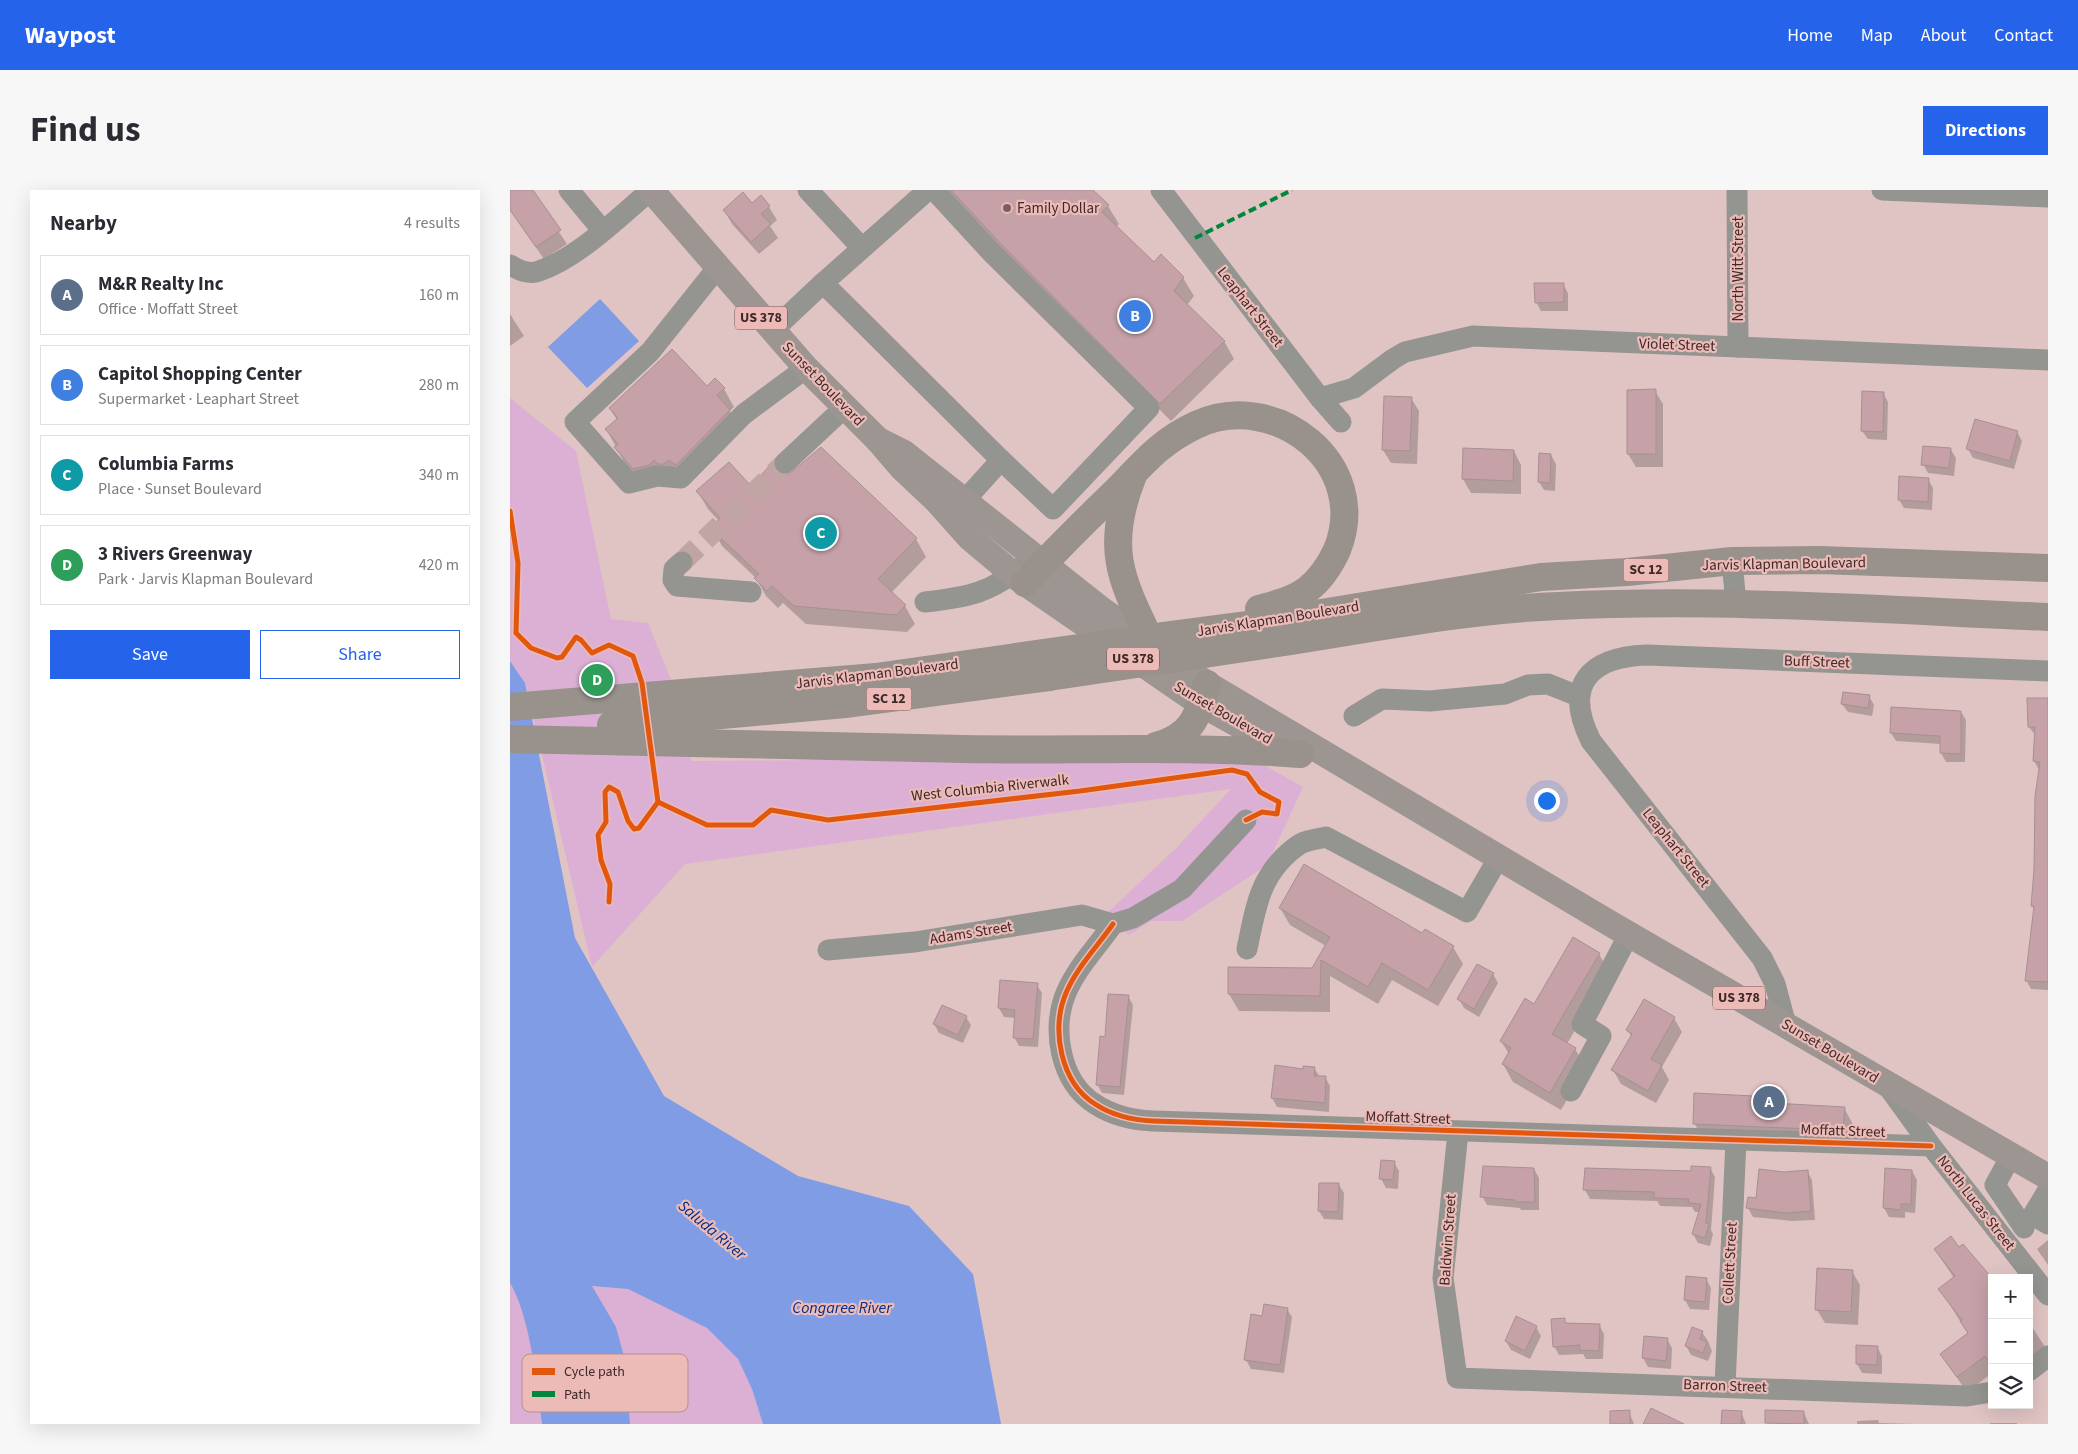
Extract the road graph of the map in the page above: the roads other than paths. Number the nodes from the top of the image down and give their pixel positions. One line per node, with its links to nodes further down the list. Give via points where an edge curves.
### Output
1 (569, 190): 10 (street)
2 (651, 190): 10 (street); 13 (main road, Sunset Boulevard / US 378)
3 (808, 190): 11 (street)
4 (928, 190): 11 (street)
5 (934, 190): 23 (street, via 991,252 1149,408 1052,509)
6 (1160, 190): 19 (street, Leaphart Street)
7 (1737, 190): 16 (street, North Witt Street)
8 (1882, 190): 9 (street)
9 (2048, 198)
10 (603, 231): 12 (street, via 538,272 519,270)
11 (862, 248): 14 (street)
12 (510, 264)
13 (718, 267): 15 (main road, Sunset Boulevard / US 378); 18 (street, via 650,352 576,422 581,429 629,483 657,476 681,478 744,414)
14 (823, 283): 15 (street); 23 (street)
15 (772, 331): 18 (main road, Sunset Boulevard / US 378)
16 (1738, 347): 17 (street, Violet Street); 19 (street, Violet Street, via 1473,336 1405,352 1354,388)
17 (2048, 360)
18 (806, 368): 20 (main road, Sunset Boulevard / US 378)
19 (1320, 398): 21 (street, Leaphart Street)
20 (845, 407): 22 (main road, Sunset Boulevard / US 378); 24 (street)
21 (1341, 422)
22 (878, 440): 26 (main road, Sunset Boulevard / US 378, via 904,452); 30 (main road, Sunset Boulevard / US 378, via 970,538)
23 (1001, 460): 26 (street)
24 (785, 462)
25 (1134, 472): 30 (highway); 35 (highway, via 1148,455 1171,438 1197,424 1225,417 1254,417 1282,424 1307,438 1328,460 1340,486 1344,515 1339,543 1327,569 1313,585 1295,597); 36 (highway, via 1122,504 1117,545 1128,593)
26 (965, 500): 30 (main road, Sunset Boulevard / US 378)
27 (1732, 561): 29 (highway, Jarvis Klapman Boulevard / SC 12, via 1819,560); 33 (street); 35 (highway, Jarvis Klapman Boulevard / SC 12, via 1628,572 1541,576)
28 (682, 562): 31 (street, via 674,569 673,580 677,586)
29 (2048, 568)
30 (1028, 569): 32 (street, via 987,590); 36 (main road, Sunset Boulevard / US 378); 38 (main road, Sunset Boulevard / US 378)
31 (751, 592)
32 (925, 602)
33 (1736, 604): 34 (highway, Jarvis Klapman Boulevard / SC 12); 40 (highway, Jarvis Klapman Boulevard / SC 12, bridge, via 1558,606 1471,613 864,702)
34 (2048, 617)
35 (1242, 621): 36 (highway, Jarvis Klapman Boulevard)
36 (1160, 643): 38 (main road, Sunset Boulevard / US 378); 40 (highway, Jarvis Klapman Boulevard / SC 12, bridge, via 1016,657)
37 (2048, 671): 39 (street, Buff Street, via 1647,655 1604,663 1590,673)
38 (1204, 694): 45 (highway, via 1193,724 1182,735); 46 (main road, Sunset Boulevard / US 378, via 1253,733); 47 (main road, Sunset Boulevard / US 378)
39 (1578, 696): 42 (street, via 1548,684 1528,685 1504,694 1430,701 1382,699); 54 (street, Leaphart Street, via 1580,714 1599,753 1762,958 1775,984)
40 (729, 703): 41 (highway, Jarvis Klapman Boulevard / SC 12); 43 (highway, Jarvis Klapman Boulevard / SC 12)
41 (510, 707)
42 (1354, 716)
43 (510, 734)
44 (510, 739): 45 (highway, via 964,749)
45 (1150, 748): 46 (highway)
46 (1300, 754): 47 (main road, Sunset Boulevard / US 378, via 1386,799)
47 (1432, 816): 49 (main road, Sunset Boulevard / US 378)
48 (1246, 820): 50 (street, via 1182,888 1133,918)
49 (1499, 857): 51 (main road, Sunset Boulevard / US 378); 52 (street, via 1467,912 1326,837 1301,844 1276,866 1260,890)
50 (1113, 924): 53 (street, Adams Street, via 1082,915 914,942); 57 (street, Moffatt Street, via 1072,980 1058,1022 1061,1051 1067,1068 1093,1103 1118,1116 1153,1122)
51 (1629, 934): 54 (main road, Sunset Boulevard / US 378); 56 (street, via 1582,1024 1601,1036)
52 (1247, 949)
53 (828, 950)
54 (1786, 1025): 55 (main road, Sunset Boulevard / US 378)
55 (1887, 1085): 59 (street, North Lucas Street); 60 (main road, Sunset Boulevard / US 378)
56 (1571, 1091)
57 (1458, 1132): 58 (street, Moffatt Street); 68 (street, Baldwin Street, via 1443,1278)
58 (1736, 1140): 59 (street, Moffatt Street); 69 (street, Collett Street)
59 (1931, 1146): 64 (street, North Lucas Street)
60 (2011, 1156): 61 (main road, Sunset Boulevard / US 378); 63 (street, via 1995,1185)
61 (2048, 1177)
62 (2048, 1190): 63 (street)
63 (2035, 1223): 64 (street)
64 (2008, 1244): 65 (street, North Lucas Street)
65 (2048, 1295)
66 (2048, 1356): 67 (street)
67 (2033, 1368)
68 (1457, 1378): 69 (street, Barron Street)
69 (1724, 1386): 70 (street, Barron Street, via 1966,1396)
70 (1988, 1393)

